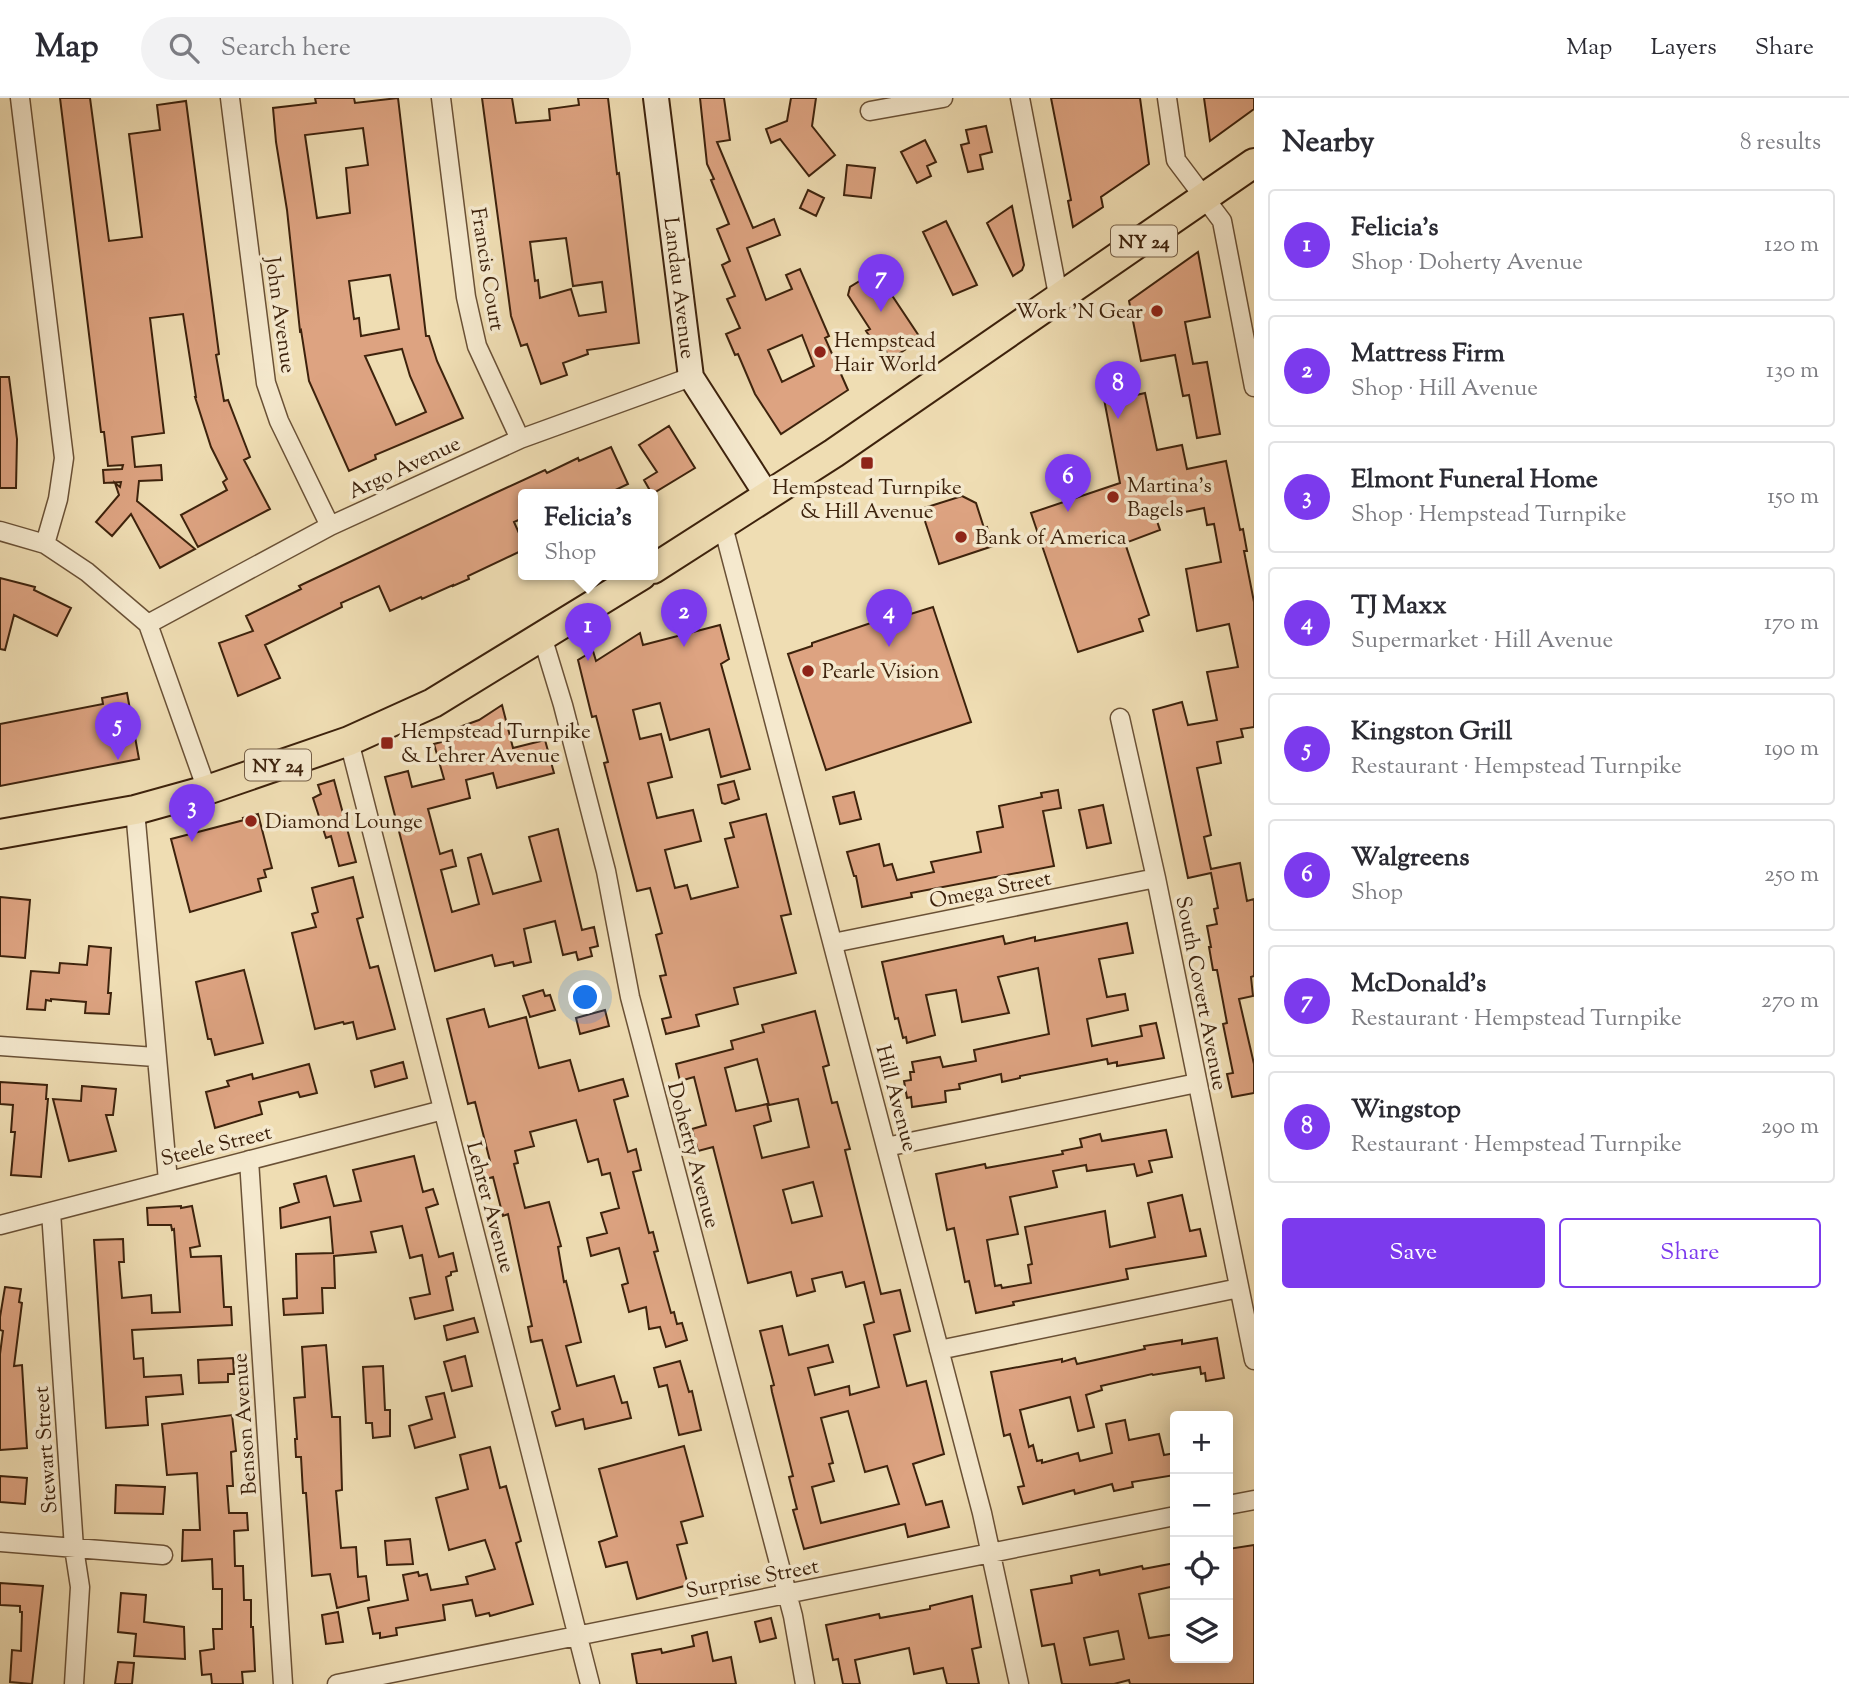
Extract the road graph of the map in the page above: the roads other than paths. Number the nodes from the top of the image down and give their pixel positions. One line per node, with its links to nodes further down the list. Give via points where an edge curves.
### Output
1 (20, 98): 19 (street, via 64,458)
2 (230, 98): 16 (street, John Avenue, via 266,383 279,421)
3 (441, 98): 14 (street, Francis Court, via 466,297 477,346)
4 (656, 98): 12 (street, Landau Avenue)
5 (943, 98): 8 (street)
6 (1020, 98): 11 (street)
7 (1167, 98): 10 (street, via 1175,160)
8 (870, 111)
9 (1254, 163): 10 (main road, NY 24)
10 (1205, 197): 11 (main road, NY 24); 13 (street, via 1223,221)
11 (1059, 300): 15 (main road, NY 24)
12 (691, 377): 14 (street, Argo Avenue); 15 (street, Landau Avenue)
13 (1254, 387)
14 (520, 439): 16 (street, Argo Avenue)
15 (768, 497): 17 (main road, NY 24)
16 (330, 526): 22 (street, Argo Avenue)
17 (723, 526): 20 (main road, NY 24); 30 (street, Hill Avenue)
18 (0, 531): 19 (street)
19 (46, 544): 22 (street, via 87,572)
20 (658, 566)
21 (634, 580): 23 (main road, NY 24)
22 (148, 625): 26 (street)
23 (542, 636): 25 (main road, NY 24, via 432,703); 50 (street, Doherty Avenue, via 606,871 630,997)
24 (1120, 718): 29 (street, South Covert Avenue)
25 (349, 741): 26 (main road, NY 24); 34 (street, Lehrer Avenue)
26 (206, 790): 27 (main road, NY 24)
27 (135, 810): 28 (main road, NY 24); 32 (street)
28 (0, 834)
29 (1156, 878): 30 (street, Omega Street); 33 (street, South Covert Avenue)
30 (833, 943): 35 (street, Hill Avenue)
31 (0, 1046): 32 (street)
32 (155, 1057): 37 (street)
33 (1197, 1083): 35 (street); 40 (street, South Covert Avenue)
34 (443, 1110): 36 (street, Steele Street); 51 (street, Lehrer Avenue)
35 (886, 1147): 41 (street, Hill Avenue)
36 (249, 1160): 37 (street, Steele Street); 54 (street, Benson Avenue)
37 (168, 1181): 38 (street, Steele Street)
38 (51, 1212): 39 (street, Steele Street); 47 (street, Stewart Street)
39 (0, 1225)
40 (1239, 1288): 41 (street); 42 (street, South Covert Avenue)
41 (939, 1350): 48 (street, Hill Avenue)
42 (1254, 1360)
43 (1254, 1500): 44 (street)
44 (1233, 1504)
45 (1170, 1517): 48 (street, Surprise Street)
46 (0, 1542): 47 (street)
47 (74, 1548): 49 (street); 53 (street, Stewart Street, via 80,1587)
48 (990, 1553): 50 (street, Surprise Street); 58 (street, Hill Avenue)
49 (163, 1555)
50 (785, 1594): 51 (street, Surprise Street); 57 (street, Doherty Avenue)
51 (579, 1636): 52 (street, Surprise Street); 56 (street, Lehrer Avenue)
52 (379, 1680): 55 (street, Surprise Street)
53 (74, 1684)
54 (283, 1684)
55 (337, 1684)
56 (590, 1684)
57 (805, 1684)
58 (1019, 1684)

